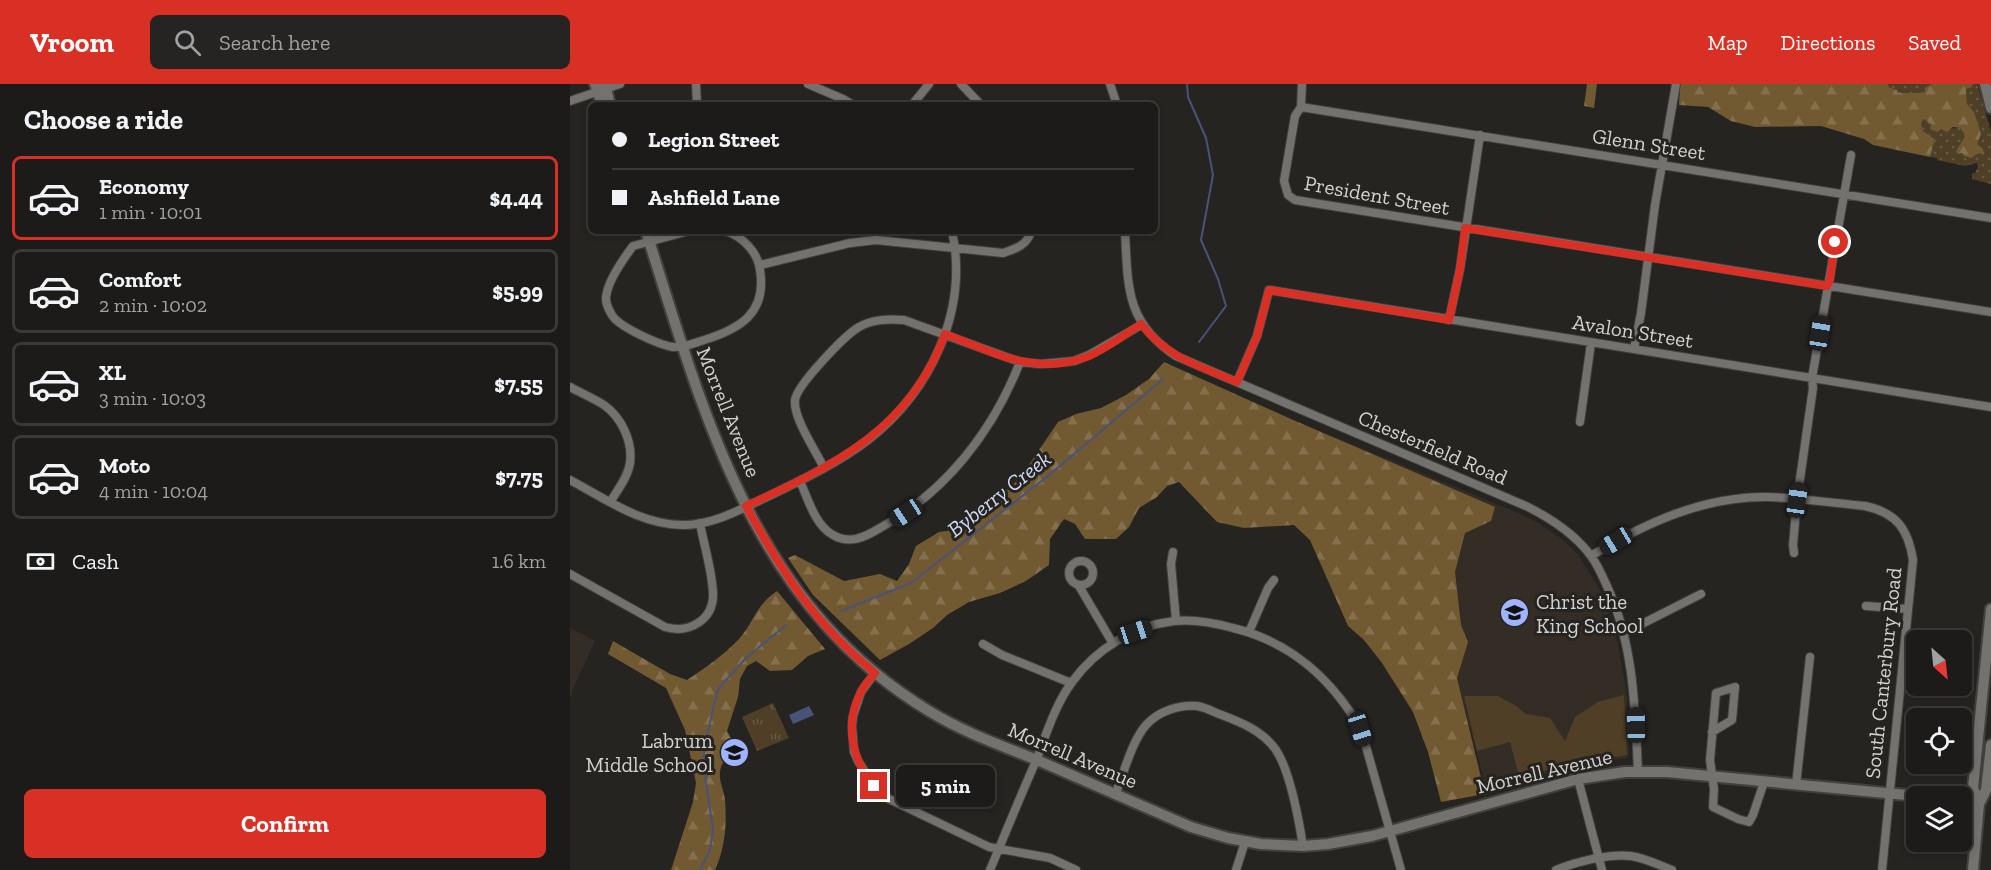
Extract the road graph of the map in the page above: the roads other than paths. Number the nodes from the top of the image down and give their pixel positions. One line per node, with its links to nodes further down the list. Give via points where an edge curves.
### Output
1 (620, 84): 10 (street)
2 (696, 84): 14 (street)
3 (808, 84): 15 (street)
4 (929, 84): 16 (street)
5 (961, 84): 17 (street)
6 (1110, 84): 18 (street)
7 (1302, 84): 19 (street)
8 (1676, 84): 23 (street)
9 (1985, 84): 20 (street)
10 (601, 87): 11 (street); 12 (street); 13 (street)
11 (570, 101)
12 (602, 102)
13 (608, 102)
14 (697, 102)
15 (848, 102)
16 (914, 102)
17 (978, 102)
18 (1116, 102)
19 (1300, 107): 21 (street, Glenn Street); 26 (street, President Street, via 1284,181 1291,198)
20 (1991, 108)
21 (1480, 135): 23 (street, Glenn Street); 26 (street)
22 (1851, 155): 24 (street)
23 (1663, 165): 24 (street, Glenn Street); 35 (street)
24 (1843, 193): 25 (street, Glenn Street); 37 (street)
25 (1991, 218)
26 (1465, 228): 35 (street, President Street); 39 (street)
27 (647, 234): 33 (street, Morrell Avenue)
28 (679, 234): 33 (street)
29 (731, 234): 36 (street, via 743,240)
30 (953, 234): 34 (street)
31 (1030, 234): 34 (street, via 1020,247 1004,253)
32 (1125, 234): 40 (street, Chesterfield Road, via 1129,291)
33 (649, 243): 43 (street, Morrell Avenue); 43 (street, via 633,246 608,287 606,300 614,319 620,323 662,344)
34 (955, 248): 36 (street, via 864,241); 41 (street, via 957,282)
35 (1649, 257): 37 (street, President Street); 44 (street)
36 (759, 265): 43 (street, via 761,293 748,318 726,333)
37 (1827, 286): 38 (street, President Street); 46 (street)
38 (1991, 312)
39 (1449, 320): 42 (street, Avalon Street); 47 (street, Avalon Street, via 1269,290 1257,336)
40 (1141, 324): 45 (street, via 1101,350 1074,361); 47 (street, Chesterfield Road, via 1161,347)
41 (945, 334): 45 (street); 51 (street, via 927,373 892,419 869,440); 51 (street, via 904,320 870,322 848,335 807,379 798,390 797,413)
42 (1591, 343): 44 (street, Avalon Street); 50 (street)
43 (682, 347): 56 (street, Morrell Avenue, via 705,415)
44 (1634, 349): 46 (street, Avalon Street)
45 (1020, 362): 53 (street, via 1009,391 971,450 906,513 863,538 847,540 827,531)
46 (1812, 378): 49 (street, Avalon Street); 54 (street)
47 (1237, 382): 60 (street, Chesterfield Road, via 1526,506 1550,518)
48 (570, 387): 55 (street, via 603,404 625,430 630,463)
49 (1991, 408)
50 (1580, 422)
51 (824, 468): 53 (street)
52 (570, 480): 55 (street)
53 (800, 481): 56 (street)
54 (1797, 500): 59 (street); 60 (street, South Canterbury Road, via 1742,499 1693,508 1641,527); 66 (street, South Canterbury Road, via 1877,509 1891,516 1910,542 1913,560)
55 (611, 501): 57 (street, via 658,522)
56 (746, 506): 57 (street); 74 (street, Morrell Avenue, via 798,593 832,634)
57 (700, 523): 61 (street, via 712,606 706,617 689,629 676,631 665,627)
58 (1173, 552): 68 (street)
59 (1794, 554)
60 (1591, 556): 70 (street, Chesterfield Road, via 1613,599)
61 (570, 574)
62 (1274, 580): 69 (street)
63 (1079, 586): 71 (street)
64 (1701, 594): 70 (street)
65 (1866, 606): 66 (street)
66 (1908, 609): 84 (street, South Canterbury Road)
67 (1991, 609): 88 (street, via 1973,788)
68 (1176, 621): 69 (street, via 1212,623); 71 (street)
69 (1249, 632): 89 (street, via 1298,655 1349,708 1360,729)
70 (1624, 633): 79 (street, Chesterfield Road, via 1636,713)
71 (1113, 642): 75 (street)
72 (983, 644): 75 (street)
73 (1810, 657): 83 (street)
74 (875, 673): 78 (street, Morrell Avenue, via 950,723); 92 (street, via 861,692 852,716 854,752 868,779 889,799)
75 (1071, 683): 78 (street)
76 (1712, 732): 76 (street, via 1732,720 1735,687 1716,693); 80 (street)
77 (1991, 745): 88 (street, via 1986,790)
78 (1036, 760): 85 (street, Morrell Avenue); 92 (street)
79 (1638, 771): 80 (street, Morrell Avenue); 81 (street, Morrell Avenue)
80 (1712, 776): 82 (street, Morrell Avenue); 82 (street, via 1713,807 1749,822)
81 (1578, 779): 89 (street, Morrell Avenue); 93 (street)
82 (1764, 782): 83 (street, Morrell Avenue)
83 (1796, 785): 84 (street, Morrell Avenue)
84 (1890, 793): 86 (street, Morrell Avenue); 101 (street, South Canterbury Road)
85 (1115, 795): 90 (street, Morrell Avenue, via 1191,827); 91 (street, via 1140,732 1149,722 1181,706 1199,706 1249,726 1275,748 1284,768)
86 (1906, 795)
87 (1972, 803): 88 (street)
88 (1979, 804): 102 (street)
89 (1390, 831): 91 (street, Morrell Avenue, via 1345,842); 97 (street)
90 (1245, 842): 91 (street, Morrell Avenue); 96 (street)
91 (1303, 846)
92 (999, 849): 94 (street); 95 (street, via 1050,858)
93 (1599, 858): 98 (street); 99 (street); 100 (street, via 1632,856)
94 (990, 870)
95 (1076, 870)
96 (1236, 870)
97 (1401, 870)
98 (1556, 870)
99 (1602, 870)
100 (1672, 870)
101 (1882, 870)
102 (1973, 870)

